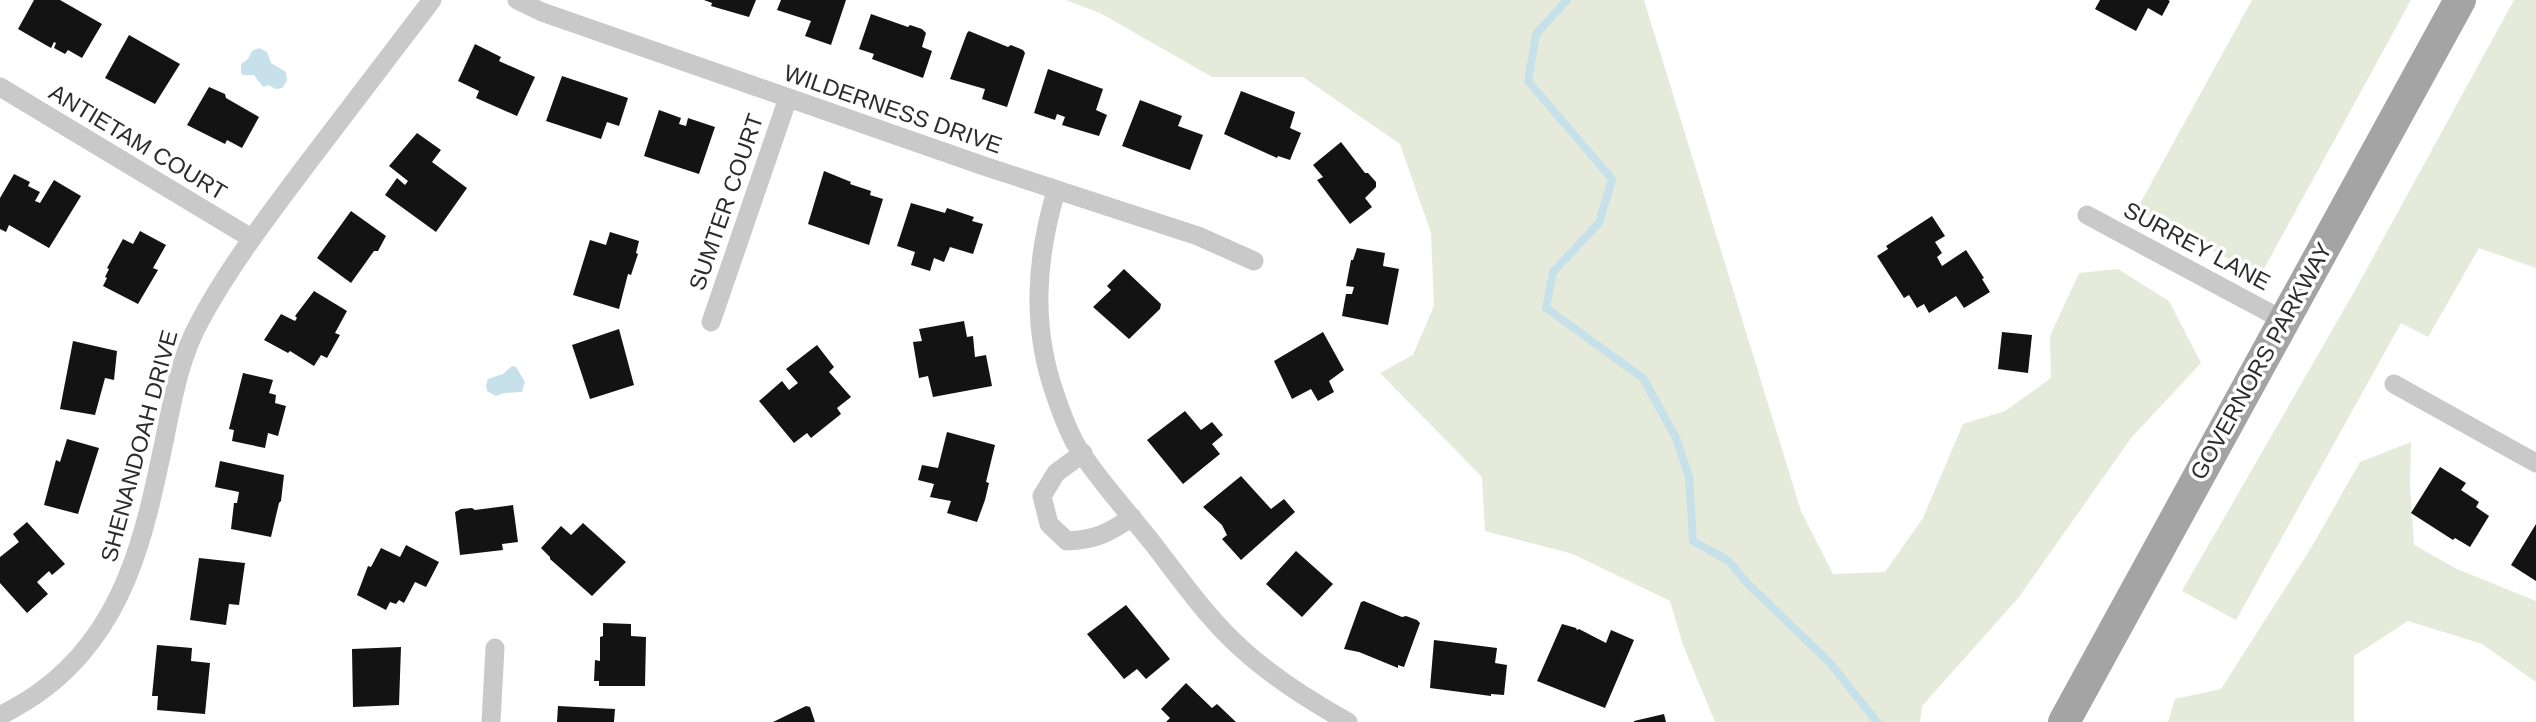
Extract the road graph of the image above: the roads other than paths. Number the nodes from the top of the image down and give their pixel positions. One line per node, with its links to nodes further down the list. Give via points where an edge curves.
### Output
1 (432, 0): 8 (street, SHENANDOAH DRIVE)
2 (517, 0): 5 (street, WILDERNESS DRIVE)
3 (2460, 0): 10 (main road, GOVERNORS PARKWAY)
4 (0, 88): 8 (street, ANTIETAM COURT)
5 (788, 98): 6 (street, WILDERNESS DRIVE); 11 (street, SUMTER COURT)
6 (1056, 191): 9 (street, WILDERNESS DRIVE, via 1198,236); 13 (street, via 1039,264 1041,340 1061,413)
7 (2087, 215): 10 (street, SURREY LANE)
8 (251, 238): 17 (street, SHENANDOAH DRIVE, via 199,322 185,355 143,536 121,594 65,671)
9 (1254, 261)
10 (2283, 320): 21 (main road, GOVERNORS PARKWAY)
11 (711, 322)
12 (2394, 384): 14 (street)
13 (1083, 453): 15 (street); 15 (street, via 1056,472 1042,496 1049,524 1066,541 1088,540)
14 (2536, 463)
15 (1132, 517): 20 (street, via 1241,649 1310,702)
16 (495, 648): 19 (street)
17 (0, 716): 18 (street)
18 (4, 722)
19 (491, 722)
20 (1348, 722)
21 (2064, 722)

